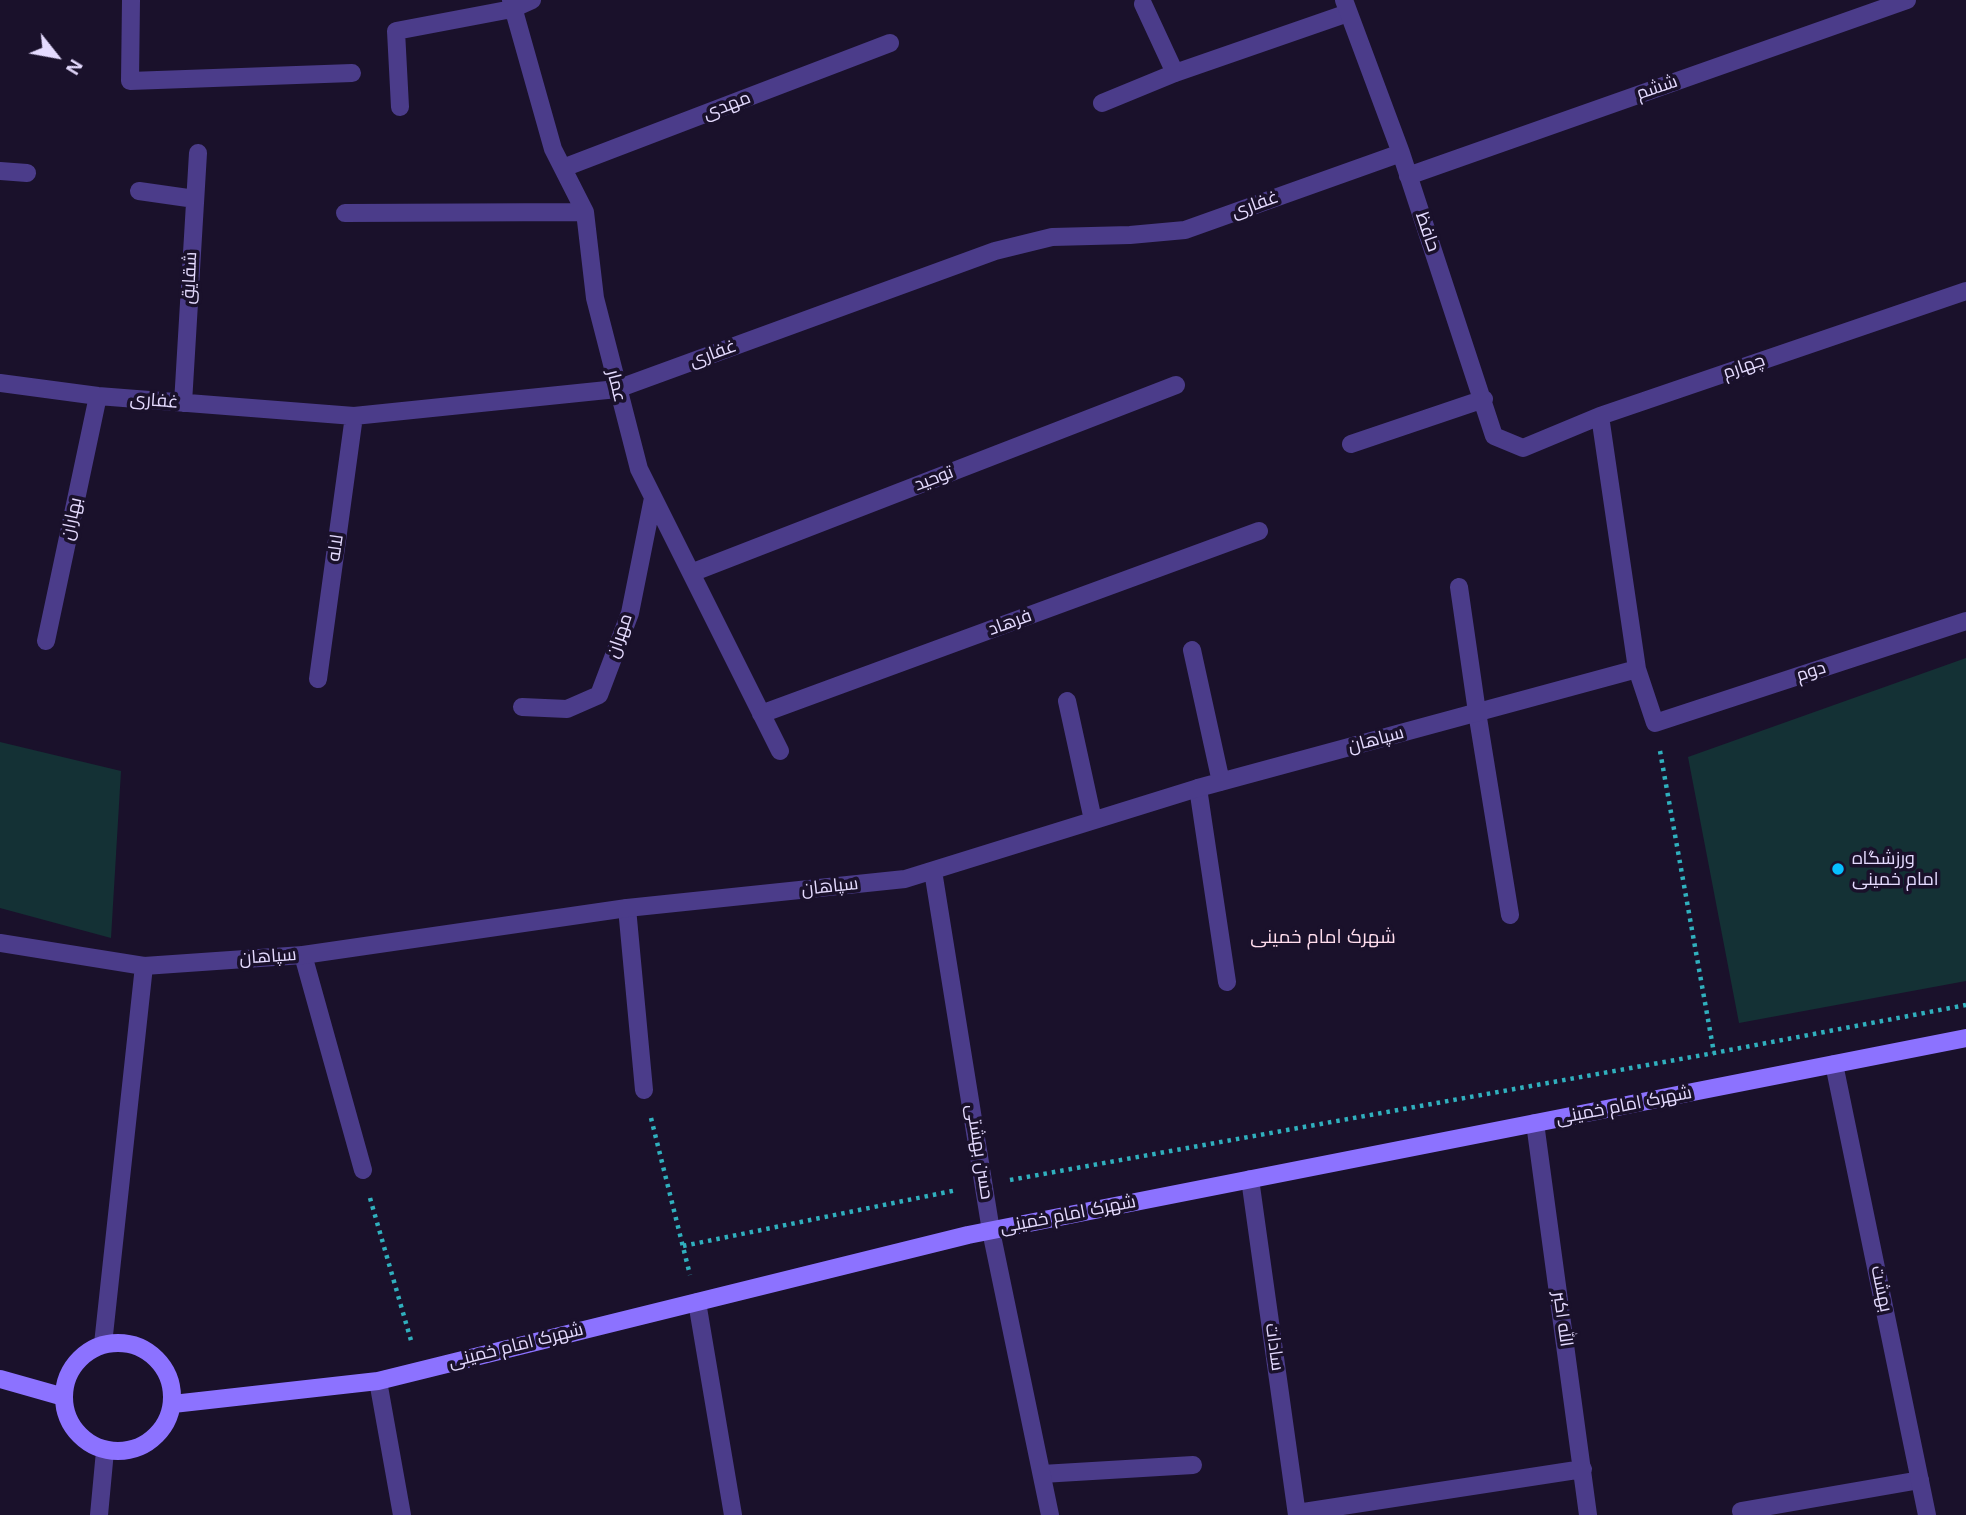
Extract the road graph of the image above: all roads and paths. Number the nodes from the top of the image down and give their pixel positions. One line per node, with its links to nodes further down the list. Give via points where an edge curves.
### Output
1 (131, 0): 8 (street, via 130,81)
2 (532, 0): 5 (street)
3 (1907, 0): 17 (street, ششم)
4 (1143, 4): 9 (street)
5 (511, 5): 11 (street, via 396,31); 14 (street, عمار, via 553,149)
6 (1346, 7): 9 (street); 13 (street, حافظ)
7 (890, 43): 14 (street, مهدی)
8 (352, 73)
9 (1175, 73): 10 (street)
10 (1102, 103)
11 (400, 107)
12 (198, 153): 19 (street, شقایق)
13 (1401, 153): 17 (street, حافظ); 25 (street, غفاری, via 1185,230 1052,237 995,251)
14 (563, 168): 20 (street, عمار)
15 (0, 171): 16 (street)
16 (27, 173)
17 (1408, 176): 27 (street, حافظ)
18 (139, 191): 19 (street)
19 (195, 199): 28 (street, شقایق)
20 (585, 212): 21 (street); 25 (street, عمار, via 595,298)
21 (345, 213)
22 (1966, 291): 30 (street, چهارم)
23 (0, 383): 26 (street, غفاری)
24 (1176, 385): 35 (street, توحید)
25 (617, 389): 29 (street, غفاری); 33 (street, عمار, via 639,469)
26 (98, 396): 28 (street, غفاری); 38 (street, بهاران)
27 (1484, 399): 31 (street); 32 (street, حافظ, via 1494,436)
28 (183, 403): 29 (street, غفاری)
29 (354, 416): 41 (street, لاله)
30 (1600, 416): 32 (street, چهارم); 40 (street)
31 (1351, 444)
32 (1523, 448)
33 (653, 498): 35 (street, عمار); 43 (street, مهران, via 630,612 599,695 567,709)
34 (1259, 531): 45 (street, فرهاد)
35 (691, 573): 45 (street, عمار)
36 (1459, 587): 44 (street)
37 (1966, 621): 46 (street, دوم)
38 (46, 641)
39 (1192, 649): 48 (street)
40 (1637, 669): 44 (street, سپاهان); 46 (street)
41 (318, 679)
42 (1066, 701): 50 (street)
43 (522, 707)
44 (1477, 712): 48 (street, سپاهان); 53 (street)
45 (761, 714): 47 (street, عمار)
46 (1655, 723): 60 (path)
47 (780, 751)
48 (1221, 782): 49 (street, سپاهان)
49 (1198, 788): 50 (street, سپاهان); 57 (street)
50 (1093, 820): 51 (street, سپاهان)
51 (933, 871): 52 (street, سپاهان, via 905,879); 67 (street, حسن بهشتی)
52 (627, 908): 55 (street, سپاهان); 63 (street)
53 (1510, 915)
54 (0, 943): 56 (street, سپاهان)
55 (303, 955): 56 (street, سپاهان); 65 (street)
56 (144, 966): 71 (street)
57 (1227, 982)
58 (1966, 1005): 60 (path)
59 (1966, 1038): 61 (street, شهرک امام خمینی)
60 (1714, 1053): 62 (path); 67 (path)
61 (1834, 1064): 62 (street, شهرک امام خمینی); 81 (street, بهشت)
62 (1720, 1086): 64 (street, شهرک امام خمینی)
63 (644, 1090): 69 (path)
64 (1535, 1123): 66 (street, شهرک امام خمینی); 79 (street, الله اکبر)
65 (363, 1170): 72 (path)
66 (1250, 1179): 68 (street, شهرک امام خمینی); 83 (street, سادات)
67 (984, 1185): 68 (street, حسن بهشتی); 69 (path)
68 (991, 1231): 70 (street, شهرک امام خمینی); 80 (street, حسن بهشتی)
69 (683, 1246): 70 (path)
70 (697, 1302): 72 (street, شهرک امام خمینی); 86 (street)
71 (103, 1344): 75 (street, via 75,1364); 76 (street, via 121,1342 154,1355 166,1368)
72 (419, 1370): 74 (street, شهرک امام خمینی)
73 (0, 1379): 75 (street)
74 (378, 1381): 76 (street, شهرک امام خمینی); 85 (street)
75 (64, 1397): 77 (street, via 66,1415 75,1431)
76 (173, 1404): 77 (street, via 157,1436 124,1452)
77 (105, 1451): 84 (street)
78 (1192, 1465): 80 (street)
79 (1583, 1469): 83 (street); 88 (street, الله اکبر)
80 (1042, 1474): 87 (street, حسن بهشتی)
81 (1920, 1480): 82 (street); 89 (street, بهشت)
82 (1741, 1511)
83 (1297, 1514)
84 (99, 1515)
85 (402, 1515)
86 (733, 1515)
87 (1050, 1515)
88 (1588, 1515)
89 (1927, 1515)

